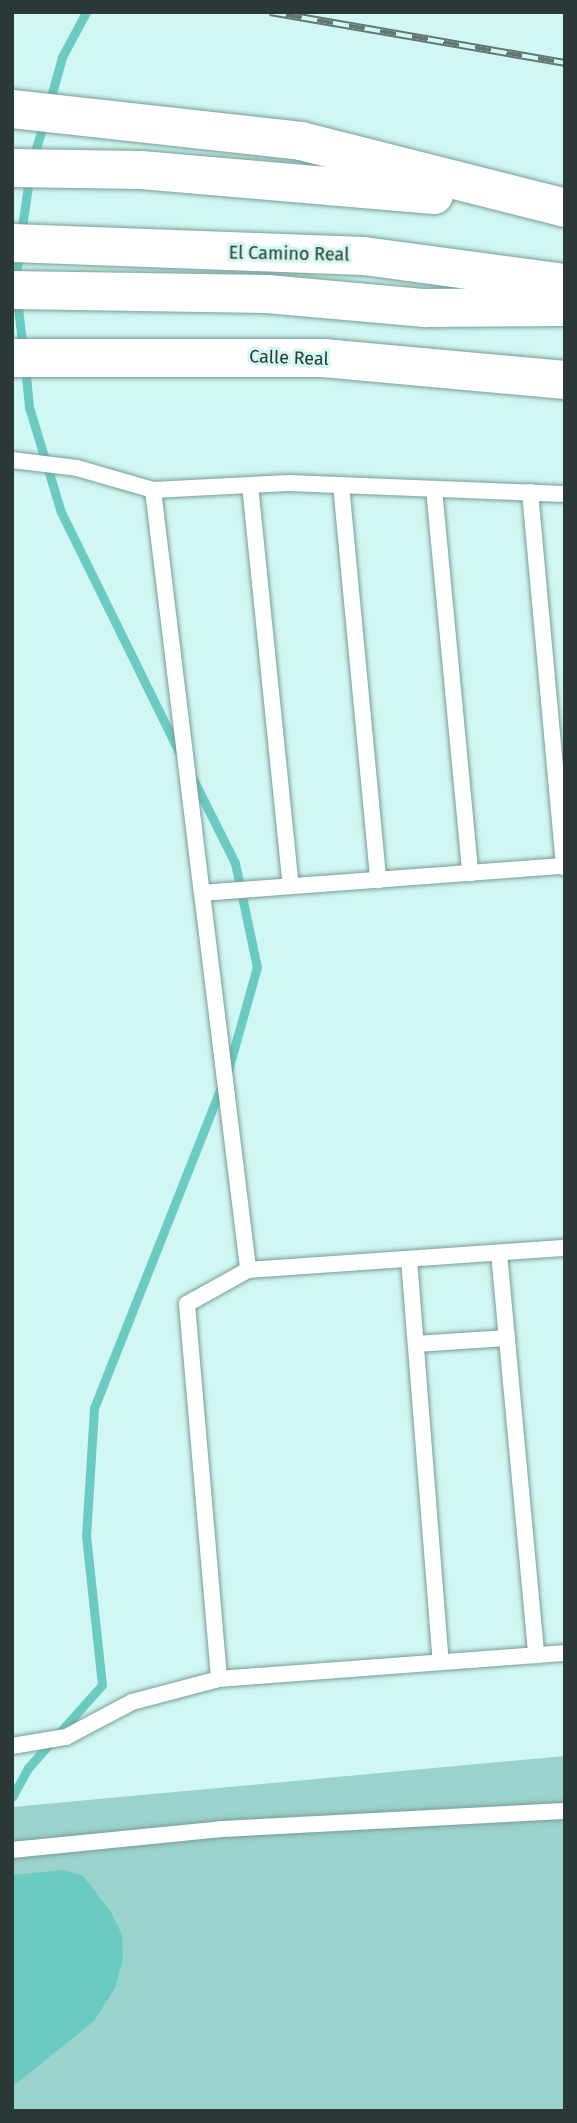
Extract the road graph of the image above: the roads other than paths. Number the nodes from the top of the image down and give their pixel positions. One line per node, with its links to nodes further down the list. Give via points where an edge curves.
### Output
1 (12, 108): 3 (main road, via 301,141)
2 (12, 168): 3 (main road, via 300,181)
3 (565, 209)
4 (12, 243): 5 (main road, El Camino Real, via 365,256)
5 (565, 283)
6 (12, 290): 7 (main road, via 267,294 425,308)
7 (565, 307)
8 (12, 358): 9 (main road, Calle Real, via 323,358)
9 (565, 380)
10 (12, 460): 14 (lane, via 77,468)
11 (250, 485): 12 (lane); 14 (lane); 20 (lane)
12 (341, 485): 13 (lane); 19 (lane)
13 (434, 489): 15 (lane); 18 (lane)
14 (153, 490): 21 (lane)
15 (530, 492): 16 (lane); 17 (lane)
16 (565, 494)
17 (564, 867): 18 (lane)
18 (470, 873): 19 (lane)
19 (378, 880): 20 (lane)
20 (291, 886): 21 (lane)
21 (202, 893): 25 (lane)
22 (565, 1248): 23 (lane)
23 (499, 1253): 24 (lane); 26 (lane)
24 (409, 1259): 25 (lane); 27 (lane)
25 (248, 1270): 31 (lane, via 187,1304)
26 (507, 1338): 27 (lane); 29 (lane)
27 (416, 1344): 30 (lane)
28 (565, 1653): 29 (lane)
29 (536, 1655): 30 (lane)
30 (442, 1662): 31 (lane)
31 (219, 1679): 32 (lane, via 132,1702 66,1737)
32 (12, 1746)
33 (565, 1811): 34 (lane, via 221,1829)
34 (12, 1850)

